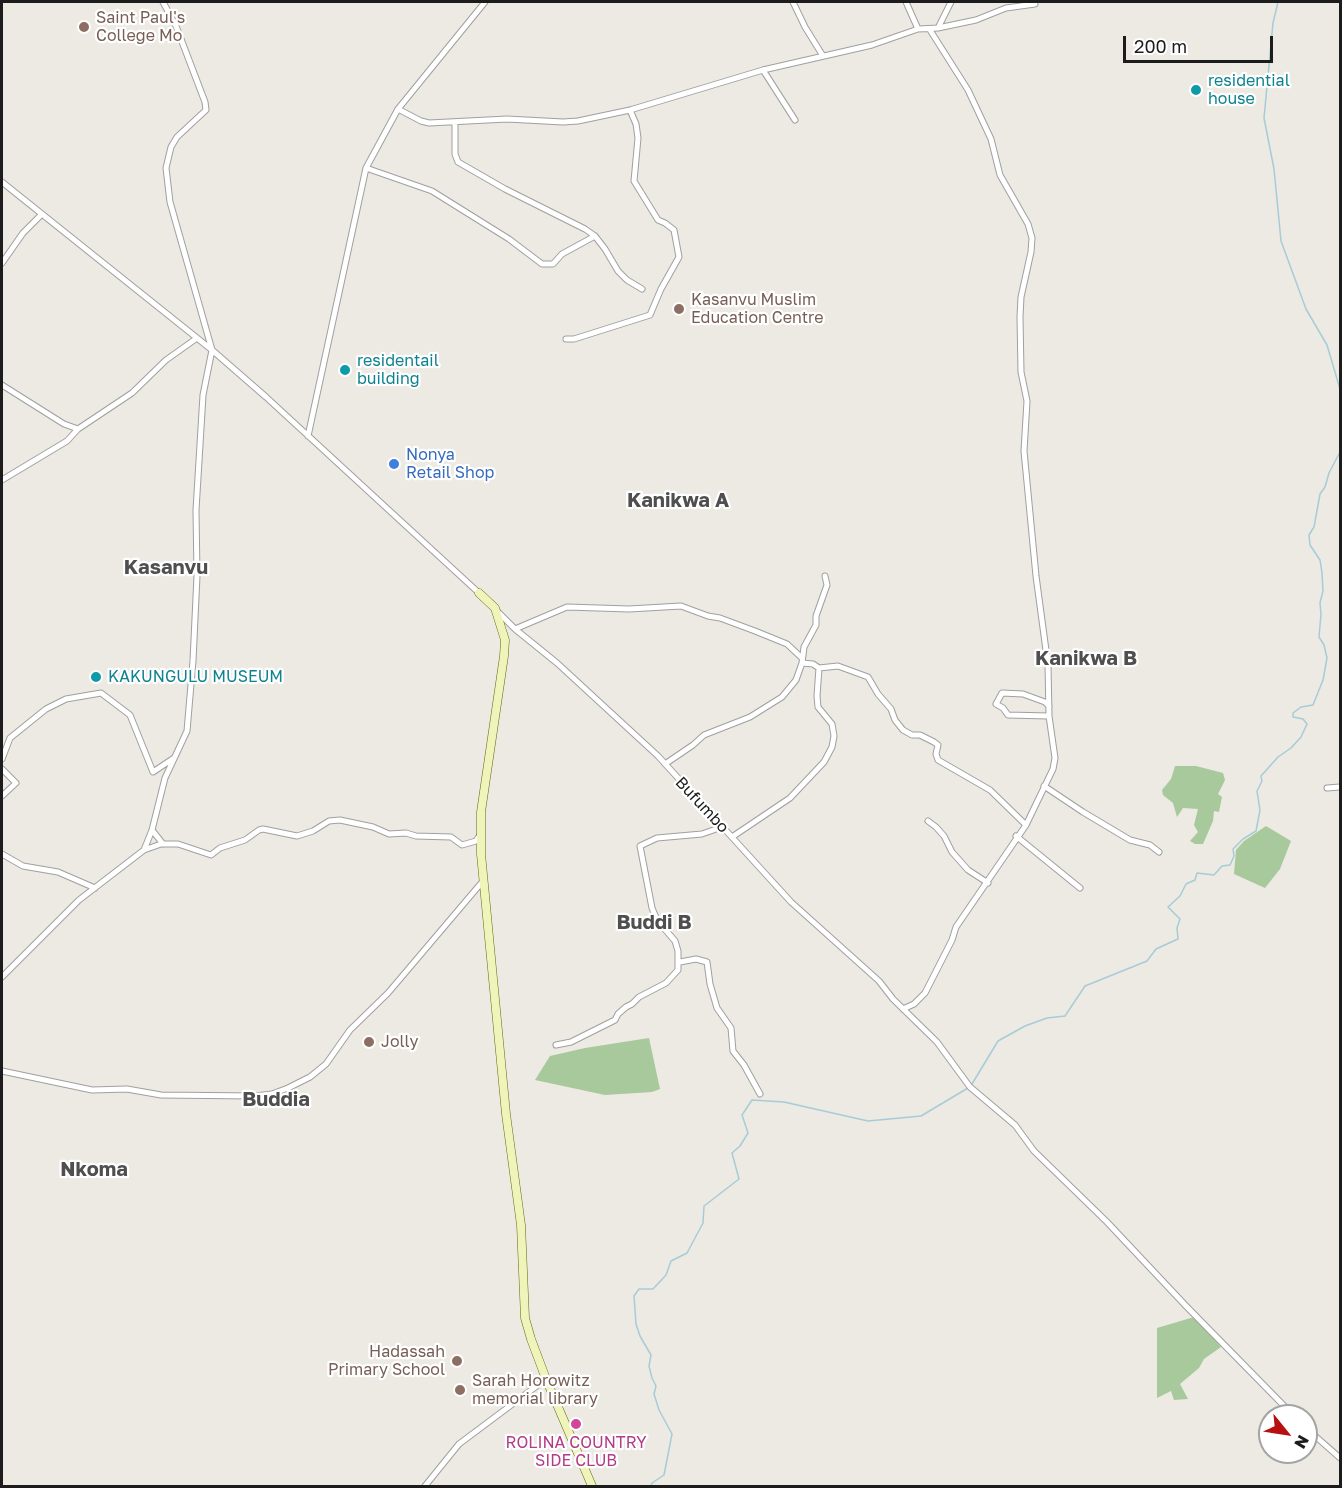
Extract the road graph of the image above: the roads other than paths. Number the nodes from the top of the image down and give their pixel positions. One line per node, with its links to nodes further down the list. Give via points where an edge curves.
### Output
1 (163, 2): 24 (street, via 205,102 203,115 171,147 166,168 170,201)
2 (484, 2): 12 (street)
3 (793, 2): 10 (street)
4 (906, 2): 8 (street)
5 (951, 2): 7 (street)
6 (1034, 2): 7 (street)
7 (938, 28): 9 (street)
8 (918, 30): 9 (street); 10 (street)
9 (930, 30): 35 (street, via 975,104 991,139 1000,175 1032,238 1020,317 1027,401 1024,452 1048,665)
10 (823, 56): 11 (street)
11 (763, 70): 13 (street); 14 (street)
12 (398, 109): 15 (street, via 421,121); 16 (street)
13 (630, 110): 15 (street, via 563,122); 23 (street, via 638,138 634,181 658,220 674,230 679,256 650,315)
14 (795, 120)
15 (455, 122): 19 (street, via 455,154 462,166)
16 (366, 168): 19 (street, via 432,190 509,238 542,264 553,264 562,254); 27 (street)
17 (2, 182): 18 (street)
18 (42, 214): 20 (street); 22 (street)
19 (595, 236): 21 (street, via 618,271)
20 (2, 263)
21 (642, 289)
22 (197, 338): 24 (street); 26 (street, via 166,360 132,393)
23 (566, 339)
24 (212, 351): 27 (street); 37 (street, via 203,395 189,712)
25 (2, 385): 26 (street)
26 (78, 429): 28 (street, via 56,449)
27 (308, 436): 30 (street)
28 (2, 480)
29 (825, 576): 33 (street, via 827,585)
30 (479, 593): 31 (street)
31 (495, 608): 32 (street, Bufumbo); 49 (street, via 505,647)
32 (515, 629): 33 (street, via 567,607 681,606 787,645); 39 (street, Bufumbo)
33 (802, 660): 34 (street); 39 (street, via 796,680 782,697 750,717 704,735)
34 (819, 668): 46 (street, via 838,666 868,677 903,730 938,745 938,760 990,790); 51 (street, via 818,707 832,724 834,736 824,762 790,798)
35 (1049, 706): 36 (street); 36 (street, via 1023,694 1002,693 996,704 1008,715)
36 (1049, 716): 41 (street, via 1055,758)
37 (176, 757): 38 (street, via 153,772 130,716 101,693 66,699 46,709 10,738); 48 (street, via 162,789)
38 (2, 759)
39 (665, 764): 47 (street, Bufumbo)
40 (2, 769): 44 (street, via 16,783)
41 (1044, 786): 46 (street); 54 (street, via 1130,840 1150,845)
42 (1341, 787): 43 (street)
43 (1327, 788)
44 (2, 796)
45 (928, 821): 57 (street, via 936,826 968,870)
46 (1026, 825): 50 (street)
47 (722, 827): 51 (street, Bufumbo); 60 (street, via 702,834 657,838 639,849 652,908 675,941)
48 (152, 830): 52 (street); 53 (street)
49 (481, 833): 52 (street, via 476,841 462,845 451,837 390,834 340,820 297,836 259,830 212,855 178,844); 56 (street)
50 (1016, 836): 57 (street); 59 (street)
51 (732, 837): 62 (street, Bufumbo, via 791,902 879,981)
52 (163, 844): 53 (street)
53 (144, 850): 58 (street)
54 (1159, 852)
55 (2, 854): 58 (street, via 23,866 58,872)
56 (483, 880): 64 (street, via 388,993 350,1030 326,1064 288,1088 255,1096 170,1095 127,1089 92,1090); 66 (street, via 520,1225 525,1318)
57 (988, 883): 62 (street, via 956,927 925,993)
58 (95, 888): 61 (street)
59 (1080, 888)
60 (680, 962): 63 (street, via 677,973 666,983 639,997 615,1020 571,1042); 65 (street, via 707,962 717,1008 731,1028 733,1051)
61 (2, 977)
62 (903, 1009): 67 (street, Bufumbo, via 936,1042 970,1087 1015,1125 1050,1168)
63 (556, 1045)
64 (2, 1071)
65 (759, 1094)
66 (546, 1379): 70 (street, via 459,1444); 71 (street)
67 (1282, 1404)
68 (1318, 1439): 69 (street)
69 (1341, 1458)
70 (425, 1486)
71 (592, 1486)

